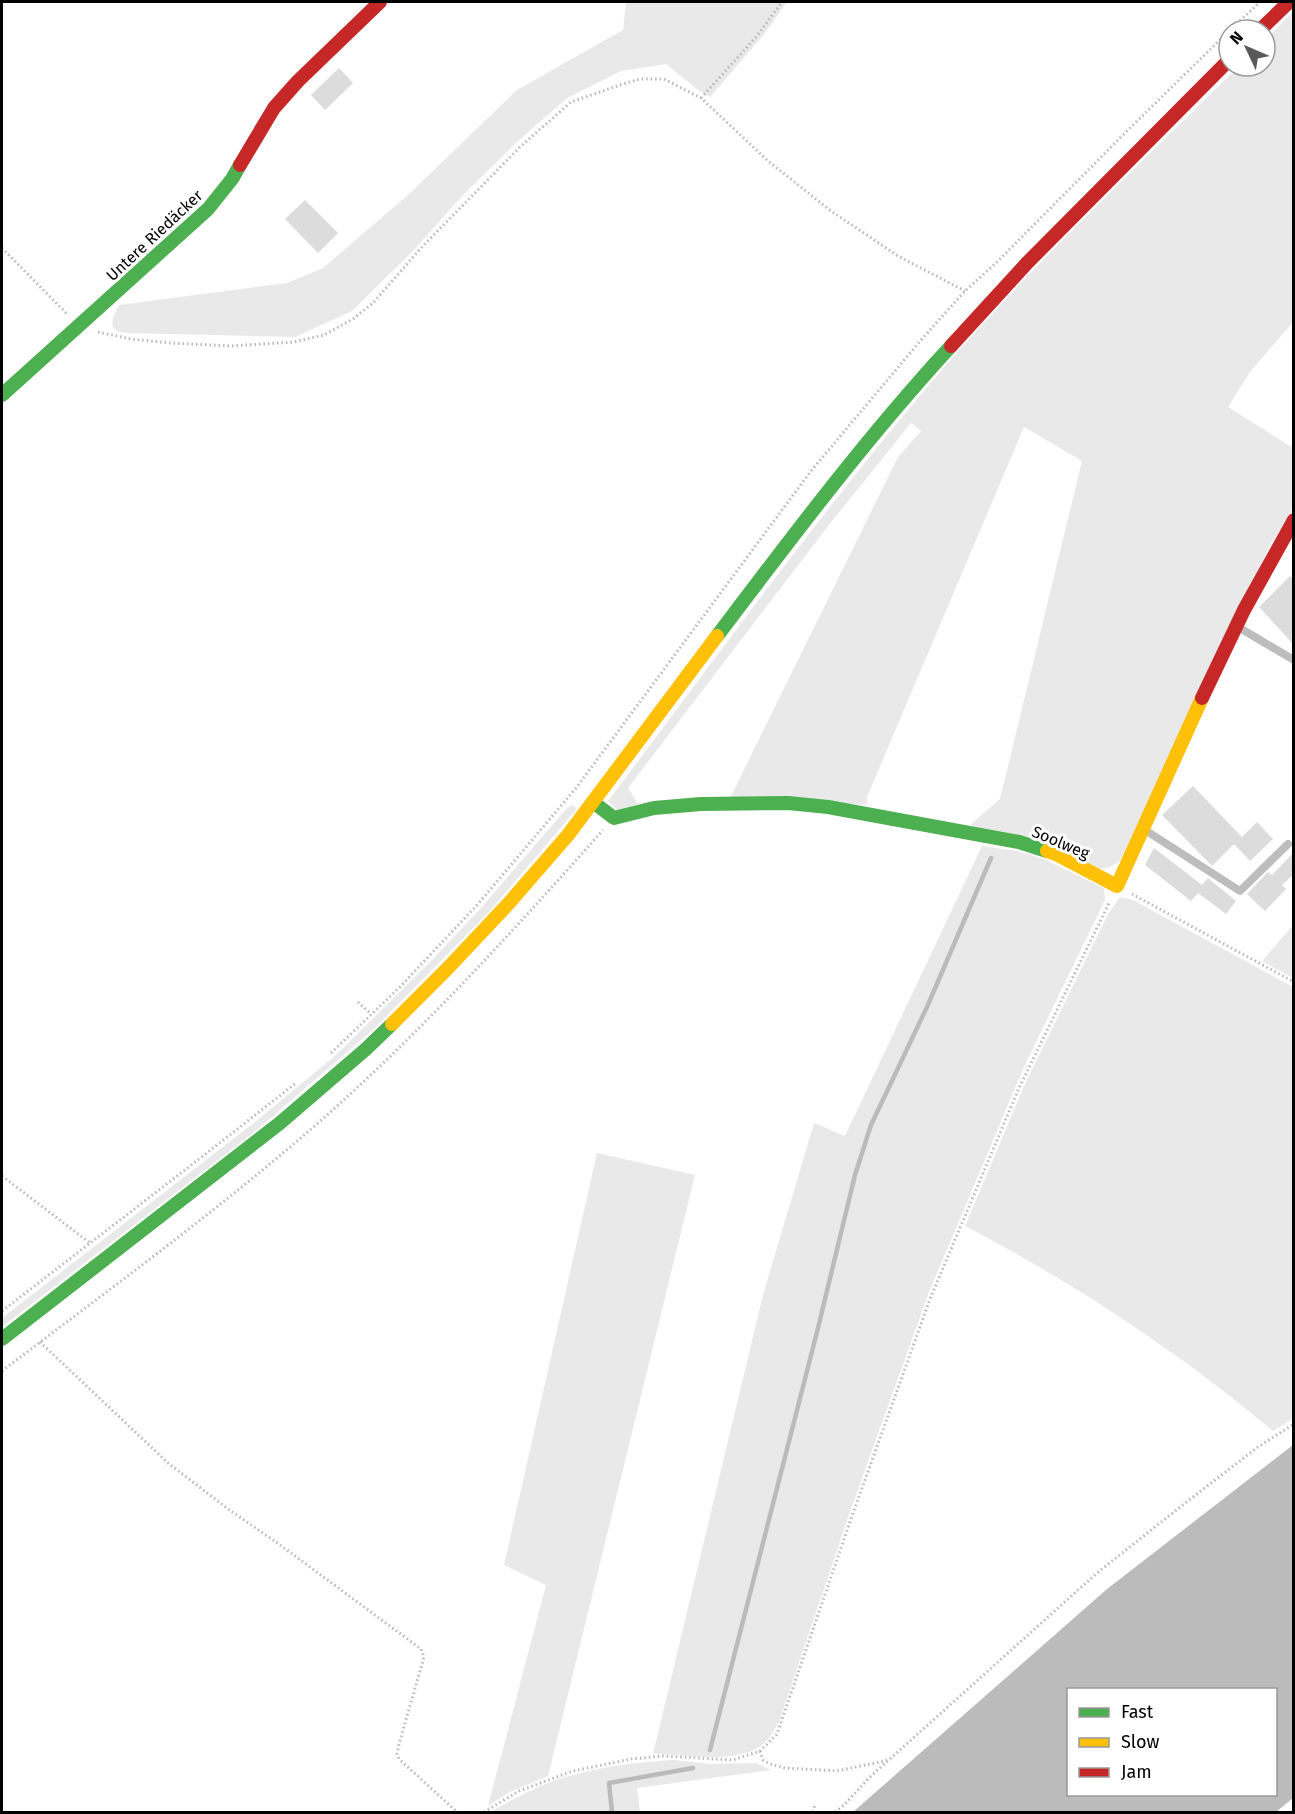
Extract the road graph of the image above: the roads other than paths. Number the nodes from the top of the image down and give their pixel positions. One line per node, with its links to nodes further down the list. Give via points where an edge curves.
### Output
1 (380, 2): 5 (main road, Untere Riedäcker, via 274,108 232,179 208,209)
2 (1288, 2): 3 (main road)
3 (1272, 18)
4 (1217, 72): 9 (main road, via 1027,263 947,350 776,558)
5 (2, 395)
6 (1293, 520): 7 (main road)
7 (1236, 625): 8 (lane); 10 (main road)
8 (1293, 660)
9 (593, 802): 10 (main road, Soolweg, via 614,818 654,808 701,804 788,803 828,807 1019,842 1058,855 1117,886); 12 (main road, via 509,903 366,1049 280,1123)
10 (1144, 829): 11 (lane, via 1240,891)
11 (1288, 844)
12 (2, 1339)

